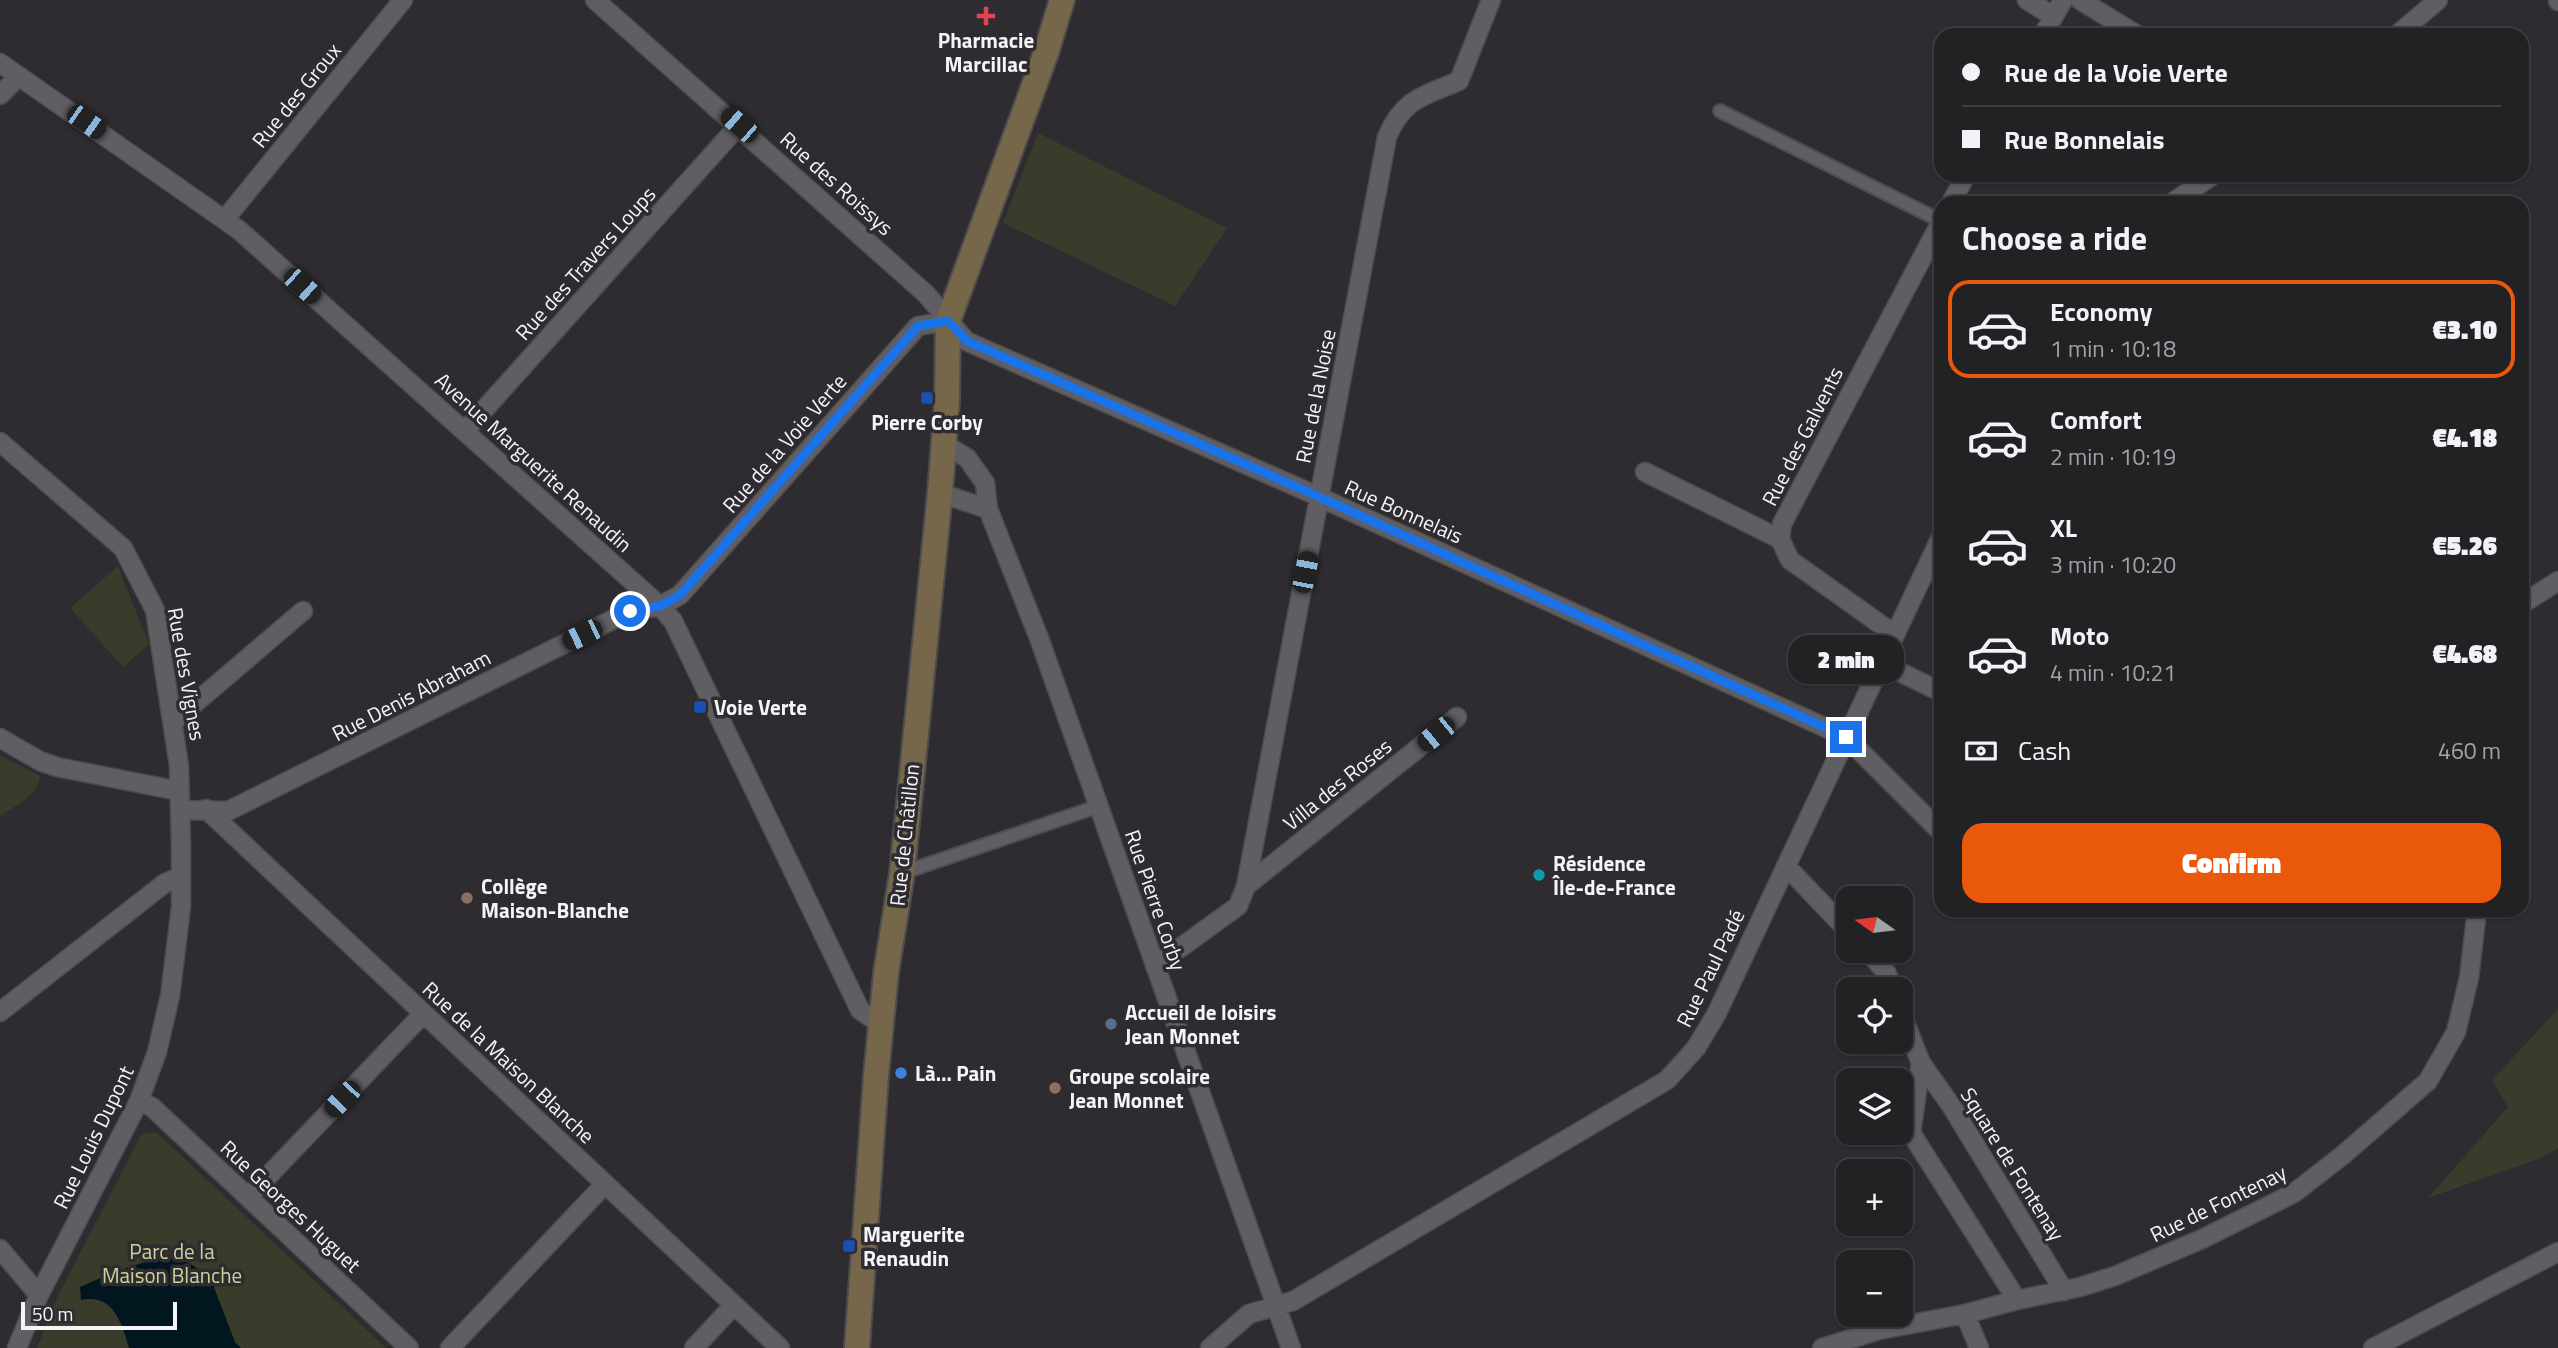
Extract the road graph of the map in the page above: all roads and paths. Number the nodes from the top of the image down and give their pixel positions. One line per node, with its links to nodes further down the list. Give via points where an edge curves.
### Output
1 (403, 0): 21 (street, Rue des Groux)
2 (595, 0): 17 (street, Rue des Roissys)
3 (1062, 0): 23 (main road, Rue de Châtillon)
4 (1492, 0): 29 (street, Rue de la Noise, via 1459,81 1407,106 1395,118 1387,137)
5 (2027, 0): 9 (street)
6 (2063, 0): 9 (street)
7 (2080, 0): 11 (street)
8 (2438, 0): 12 (street)
9 (2053, 16): 10 (street)
10 (2047, 28)
11 (2126, 28)
12 (2405, 28)
13 (0, 63): 14 (street, Avenue Marguerite Renaudin)
14 (19, 76): 15 (street); 21 (street, Avenue Marguerite Renaudin)
15 (0, 95)
16 (1720, 111): 20 (street)
17 (739, 125): 23 (street, Rue des Roissys, via 926,294); 24 (street, Rue des Travers Loups)
18 (2203, 182): 19 (street)
19 (2182, 196)
20 (1934, 218)
21 (225, 219): 24 (street, Avenue Marguerite Renaudin)
22 (1934, 234): 31 (street, Rue des Galvents, via 1782,524)
23 (948, 321): 26 (main road, Rue de Châtillon); 29 (street, Rue Bonnelais, via 967,341); 35 (street, Rue de la Voie Verte, via 918,326 680,595)
24 (465, 430): 35 (street, Avenue Marguerite Renaudin)
25 (0, 442): 41 (street, Rue des Vignes, via 123,548 155,610)
26 (944, 444): 28 (main road, Rue de Châtillon); 30 (street, Rue Pierre Corby, via 967,458 985,483)
27 (1645, 472): 31 (street)
28 (940, 493): 30 (street); 50 (main road, Rue de Châtillon)
29 (1320, 497): 42 (street, Rue Bonnelais); 52 (street, Rue de la Noise)
30 (988, 509): 45 (street, Rue Pierre Corby)
31 (1780, 539): 37 (street, Rue des Galvents, via 1790,560)
32 (1934, 551): 37 (street, Rue Paul Padé)
33 (2558, 581): 34 (street)
34 (2529, 600)
35 (660, 606): 46 (street, Rue Denis Abraham, via 630,611 228,811); 58 (street, Avenue Marguerite Renaudin, via 673,621 860,1010)
36 (303, 611): 41 (street)
37 (1894, 634): 38 (street, Rue Paul Padé)
38 (1881, 663): 39 (street); 42 (street, Rue Paul Padé)
39 (1934, 689)
40 (1457, 717): 52 (street, Villa des Roses)
41 (174, 722): 44 (street, Rue des Vignes)
42 (1846, 737): 48 (street); 49 (street, Rue Paul Padé)
43 (0, 738): 44 (street, via 57,767)
44 (179, 791): 47 (street, Rue des Vignes)
45 (1099, 806): 50 (street); 55 (street, Rue Pierre Corby)
46 (206, 809): 47 (street, Rue Denis Abraham); 57 (street, Rue de la Maison Blanche)
47 (180, 810): 51 (street, Rue Louis Dupont)
48 (1934, 825)
49 (1786, 866): 54 (street); 70 (street, Rue Paul Padé, via 1717,1013 1696,1048 1667,1080 1293,1301)
50 (902, 873): 58 (main road, Rue de Châtillon)
51 (181, 876): 56 (street, via 165,883); 61 (street, Rue Louis Dupont, via 165,1023)
52 (1246, 886): 55 (street, Rue de la Noise, via 1238,906)
53 (2476, 917): 66 (street, Rue de Fontenay, via 2456,1032 2428,1081 2294,1193 2202,1239 2115,1276)
54 (1836, 918)
55 (1155, 966): 70 (street, Rue Pierre Corby)
56 (0, 1012)
57 (423, 1014): 62 (street, Rue de la Maison Blanche); 63 (street)
58 (882, 1025): 77 (main road, Rue de Châtillon)
59 (1913, 1044): 60 (street, Square de Fontenay)
60 (1920, 1063): 66 (street, Square de Fontenay, via 1952,1107); 68 (street, Square de Fontenay, via 1911,1133)
61 (139, 1101): 63 (street, Rue Georges Huguet, via 152,1107); 67 (street, Rue Louis Dupont)
62 (606, 1184): 69 (street, Rue de la Maison Blanche); 74 (street)
63 (248, 1197): 73 (street, Rue Georges Huguet)
64 (0, 1249): 67 (street)
65 (2558, 1252): 82 (street)
66 (2064, 1291): 68 (street, Rue de Fontenay)
67 (39, 1295): 72 (street, Rue Louis Dupont)
68 (2017, 1300): 71 (street, Rue de Fontenay)
69 (734, 1305): 75 (street); 76 (street, Rue de la Maison Blanche)
70 (1276, 1306): 78 (street, Rue Paul Padé, via 1249,1314); 79 (street, Rue Pierre Corby)
71 (1965, 1314): 80 (street, Rue de Fontenay); 81 (street)
72 (18, 1348)
73 (409, 1348)
74 (450, 1348)
75 (694, 1348)
76 (780, 1348)
77 (857, 1348)
78 (1210, 1348)
79 (1291, 1348)
80 (1822, 1348)
81 (1979, 1348)
82 (2373, 1348)

